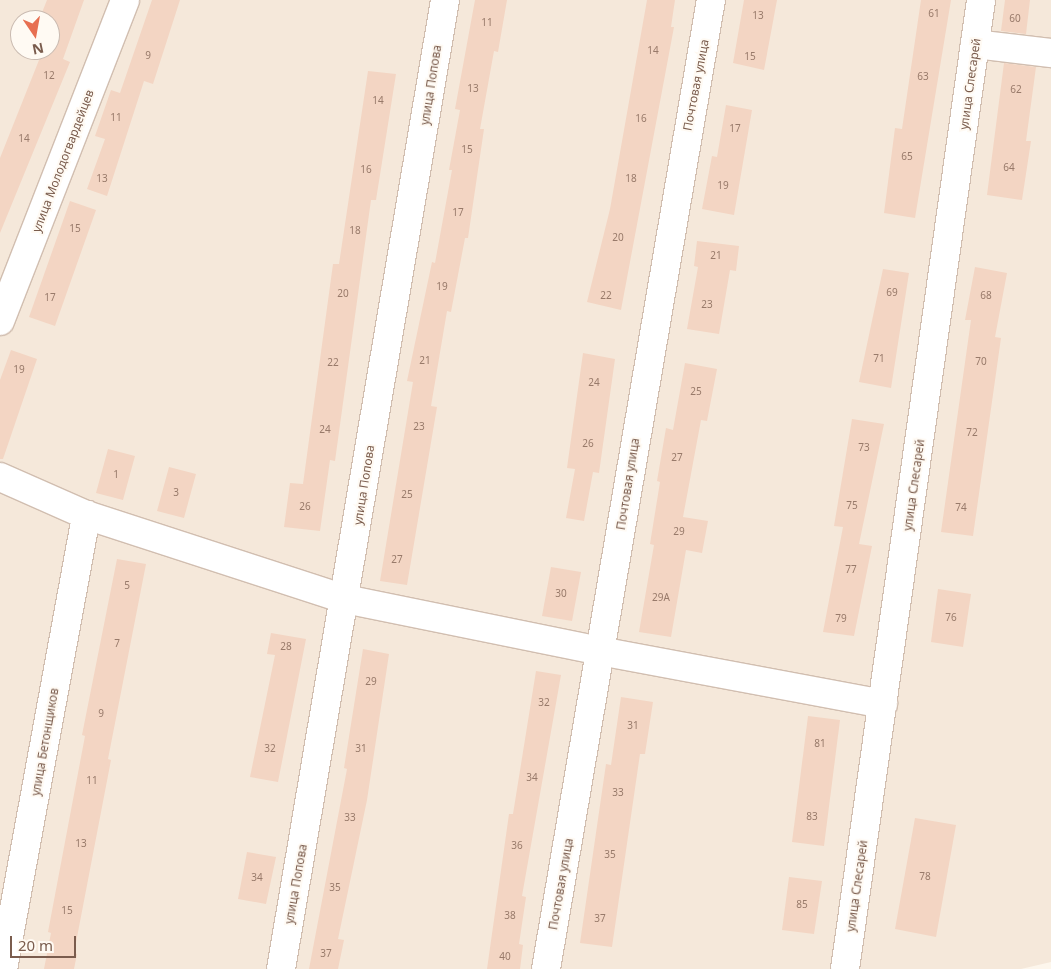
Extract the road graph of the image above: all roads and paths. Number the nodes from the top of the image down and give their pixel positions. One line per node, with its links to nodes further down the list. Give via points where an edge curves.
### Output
1 (126, 0): 7 (street, улица Молодогвардейцев)
2 (445, 0): 10 (street, улица Попова)
3 (711, 0): 11 (street, Почтовая улица)
4 (981, 0): 5 (street, улица Слесарей)
5 (975, 44): 6 (street); 12 (street, улица Слесарей)
6 (1051, 53)
7 (0, 321)
8 (0, 477): 9 (street)
9 (86, 515): 10 (street); 13 (street, улица Бетонщиков)
10 (346, 599): 11 (street); 14 (street, улица Попова)
11 (600, 651): 12 (street); 15 (street, Почтовая улица)
12 (883, 704): 16 (street, улица Слесарей)
13 (3, 969)
14 (281, 969)
15 (546, 969)
16 (845, 969)

